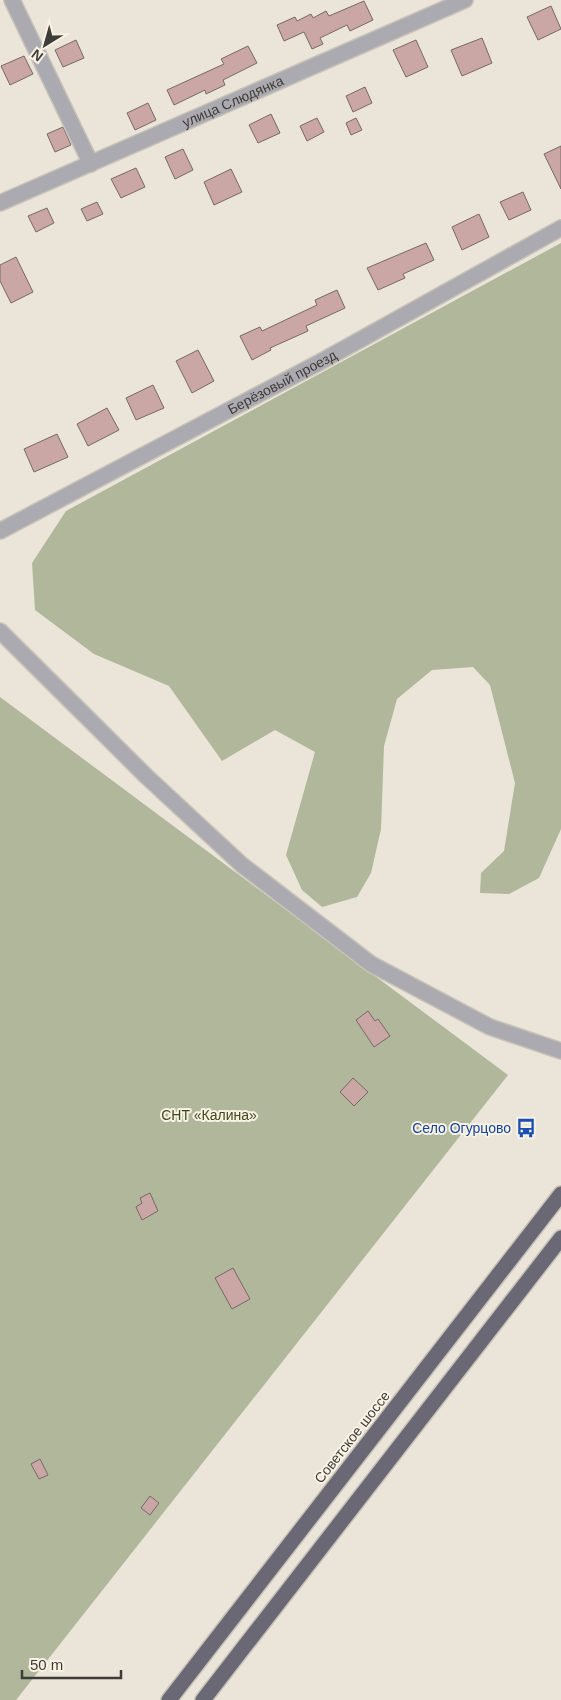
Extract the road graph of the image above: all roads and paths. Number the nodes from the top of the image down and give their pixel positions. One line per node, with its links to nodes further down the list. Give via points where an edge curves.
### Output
1 (12, 0): 3 (street)
2 (465, 0): 3 (street, улица Слюдянка)
3 (90, 164): 4 (street, улица Слюдянка)
4 (0, 203)
5 (561, 228): 6 (street, Берёзовый проезд, via 322,361)
6 (0, 531)
7 (0, 631): 8 (street, via 146,776 242,865 371,964 490,1027)
8 (561, 1051)
9 (561, 1194): 11 (highway, Советское шоссе)
10 (561, 1238): 12 (highway)
11 (169, 1700)
12 (203, 1700)

